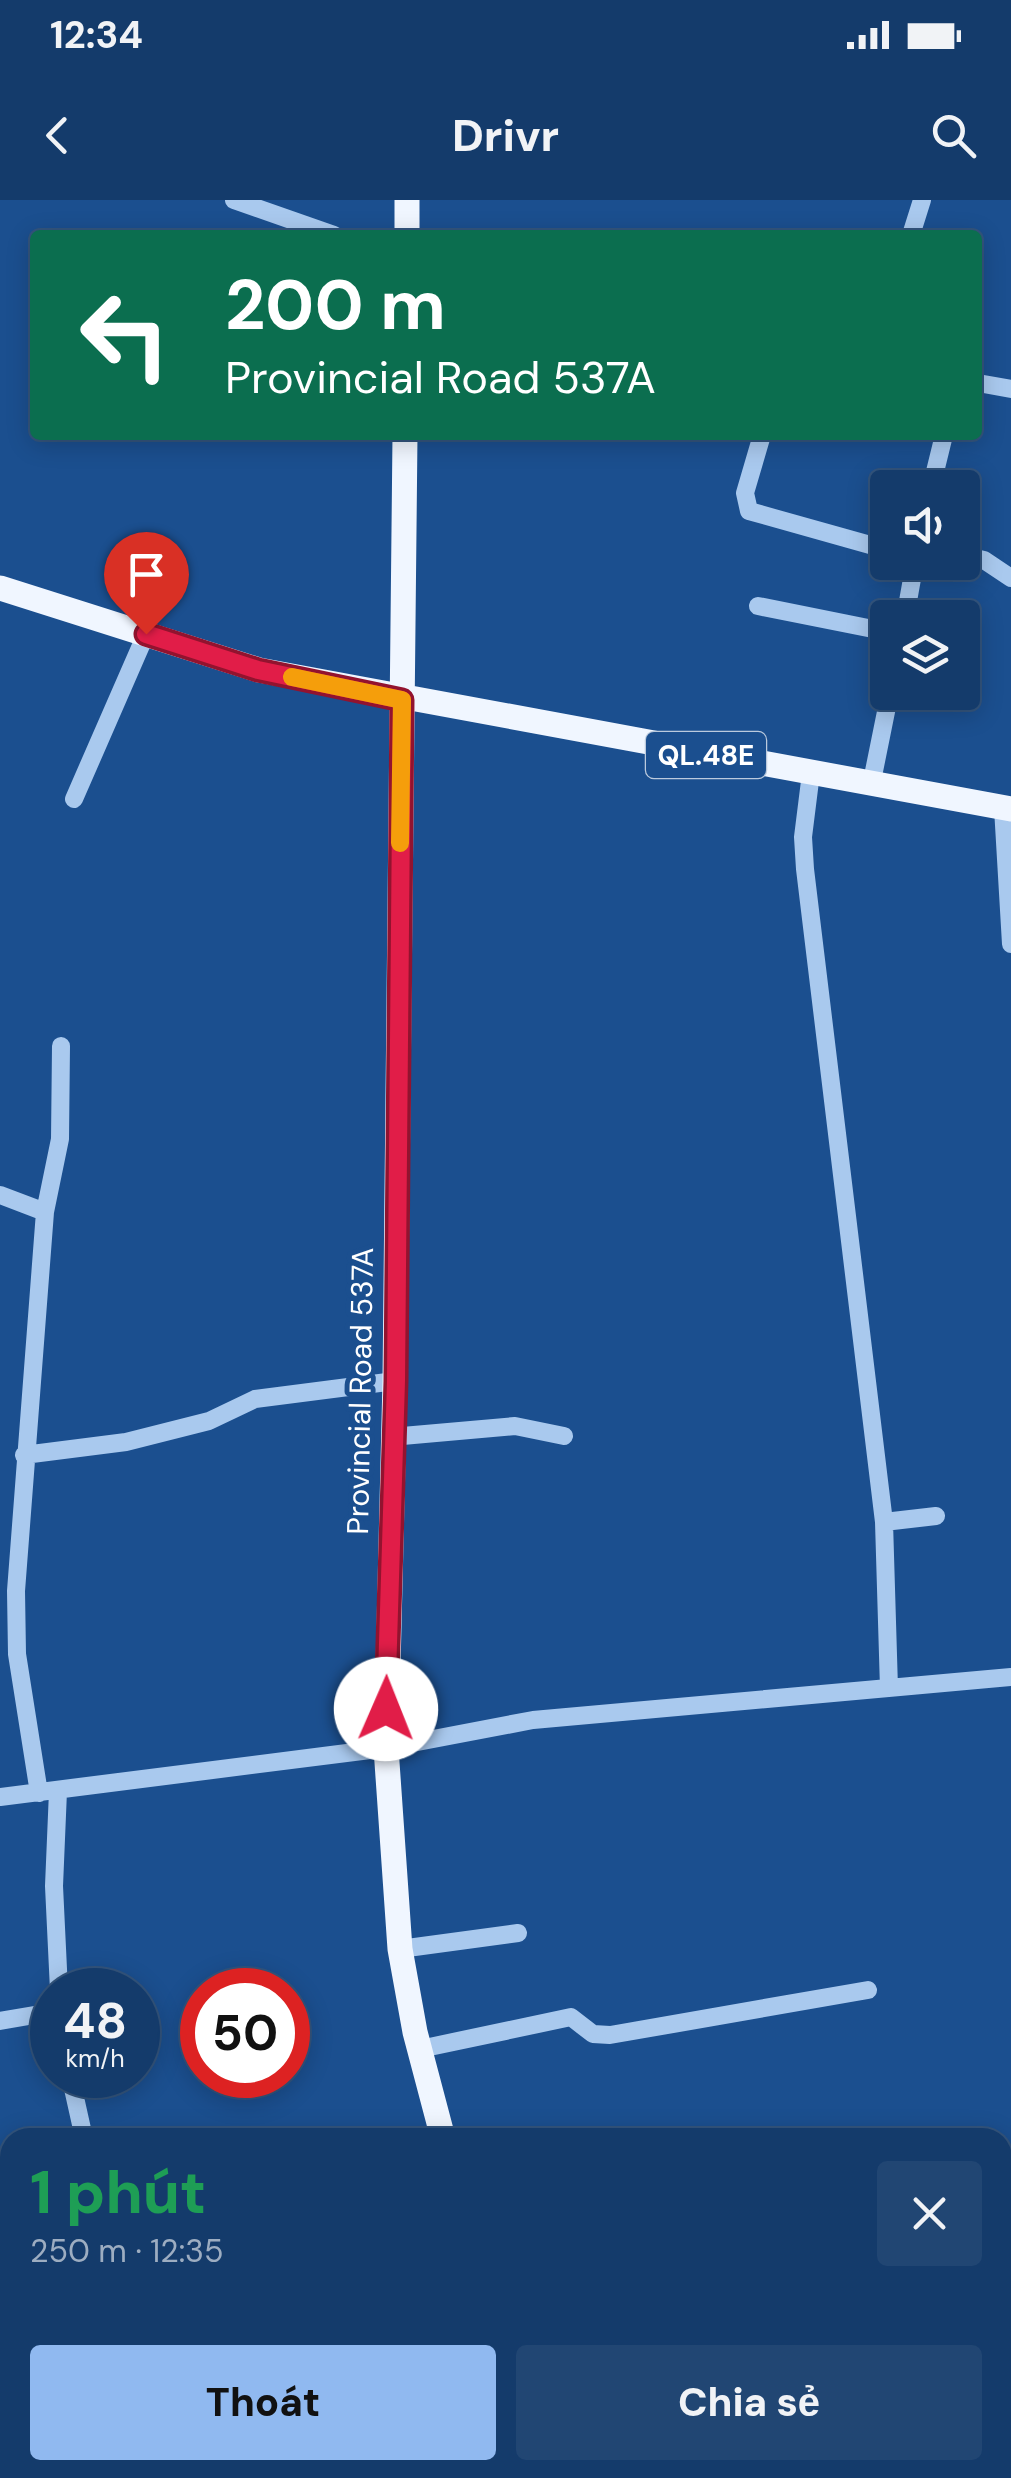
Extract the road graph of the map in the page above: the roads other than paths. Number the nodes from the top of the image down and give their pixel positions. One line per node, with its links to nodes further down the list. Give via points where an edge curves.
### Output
1 (234, 200): 4 (street)
2 (407, 200): 5 (main road)
3 (922, 200): 6 (street)
4 (320, 230)
5 (407, 230)
6 (913, 230)
7 (982, 384): 8 (street)
8 (1011, 390)
9 (405, 440): 20 (main road, Provincial Road 537A)
10 (760, 440): 13 (street, via 744,493 749,512)
11 (943, 440): 12 (street)
12 (935, 470)
13 (870, 545)
14 (980, 559): 15 (street)
15 (1011, 578)
16 (0, 588): 19 (main road)
17 (758, 606): 18 (street)
18 (870, 628)
19 (146, 634): 20 (main road, via 258,670); 24 (street)
20 (402, 700): 22 (main road, QL.48E); 30 (main road, Provincial Road 537A)
21 (886, 710): 23 (street)
22 (811, 774): 23 (main road, QL.48E); 35 (street, via 803,837 808,906)
23 (872, 781): 25 (main road, QL.48E)
24 (74, 799)
25 (1007, 809): 26 (street)
26 (1011, 944)
27 (61, 1046): 29 (street, via 60,1139)
28 (0, 1195): 29 (street)
29 (45, 1212): 33 (street)
30 (396, 1381): 32 (main road, Provincial Road 537A); 33 (street, via 255,1399 208,1421 126,1442)
31 (564, 1436): 32 (street, via 515,1426)
32 (391, 1437): 38 (main road, Provincial Road 537A)
33 (24, 1455): 39 (street, via 17,1654)
34 (936, 1516): 35 (street)
35 (884, 1522): 37 (street)
36 (1011, 1676): 37 (street)
37 (889, 1688): 38 (street, via 533,1720)
38 (386, 1748): 39 (street); 42 (main road, Provincial Road 537A)
39 (48, 1792): 40 (street); 43 (street)
40 (0, 1797)
41 (518, 1933): 42 (street)
42 (400, 1948): 47 (main road, Provincial Road 537A)
43 (58, 1968)
44 (868, 1990): 47 (street, via 610,2035 593,2034 570,2017)
45 (30, 2015): 46 (street)
46 (0, 2020)
47 (420, 2049): 50 (main road, Provincial Road 537A)
48 (75, 2098): 49 (street)
49 (82, 2128)
50 (441, 2128)

